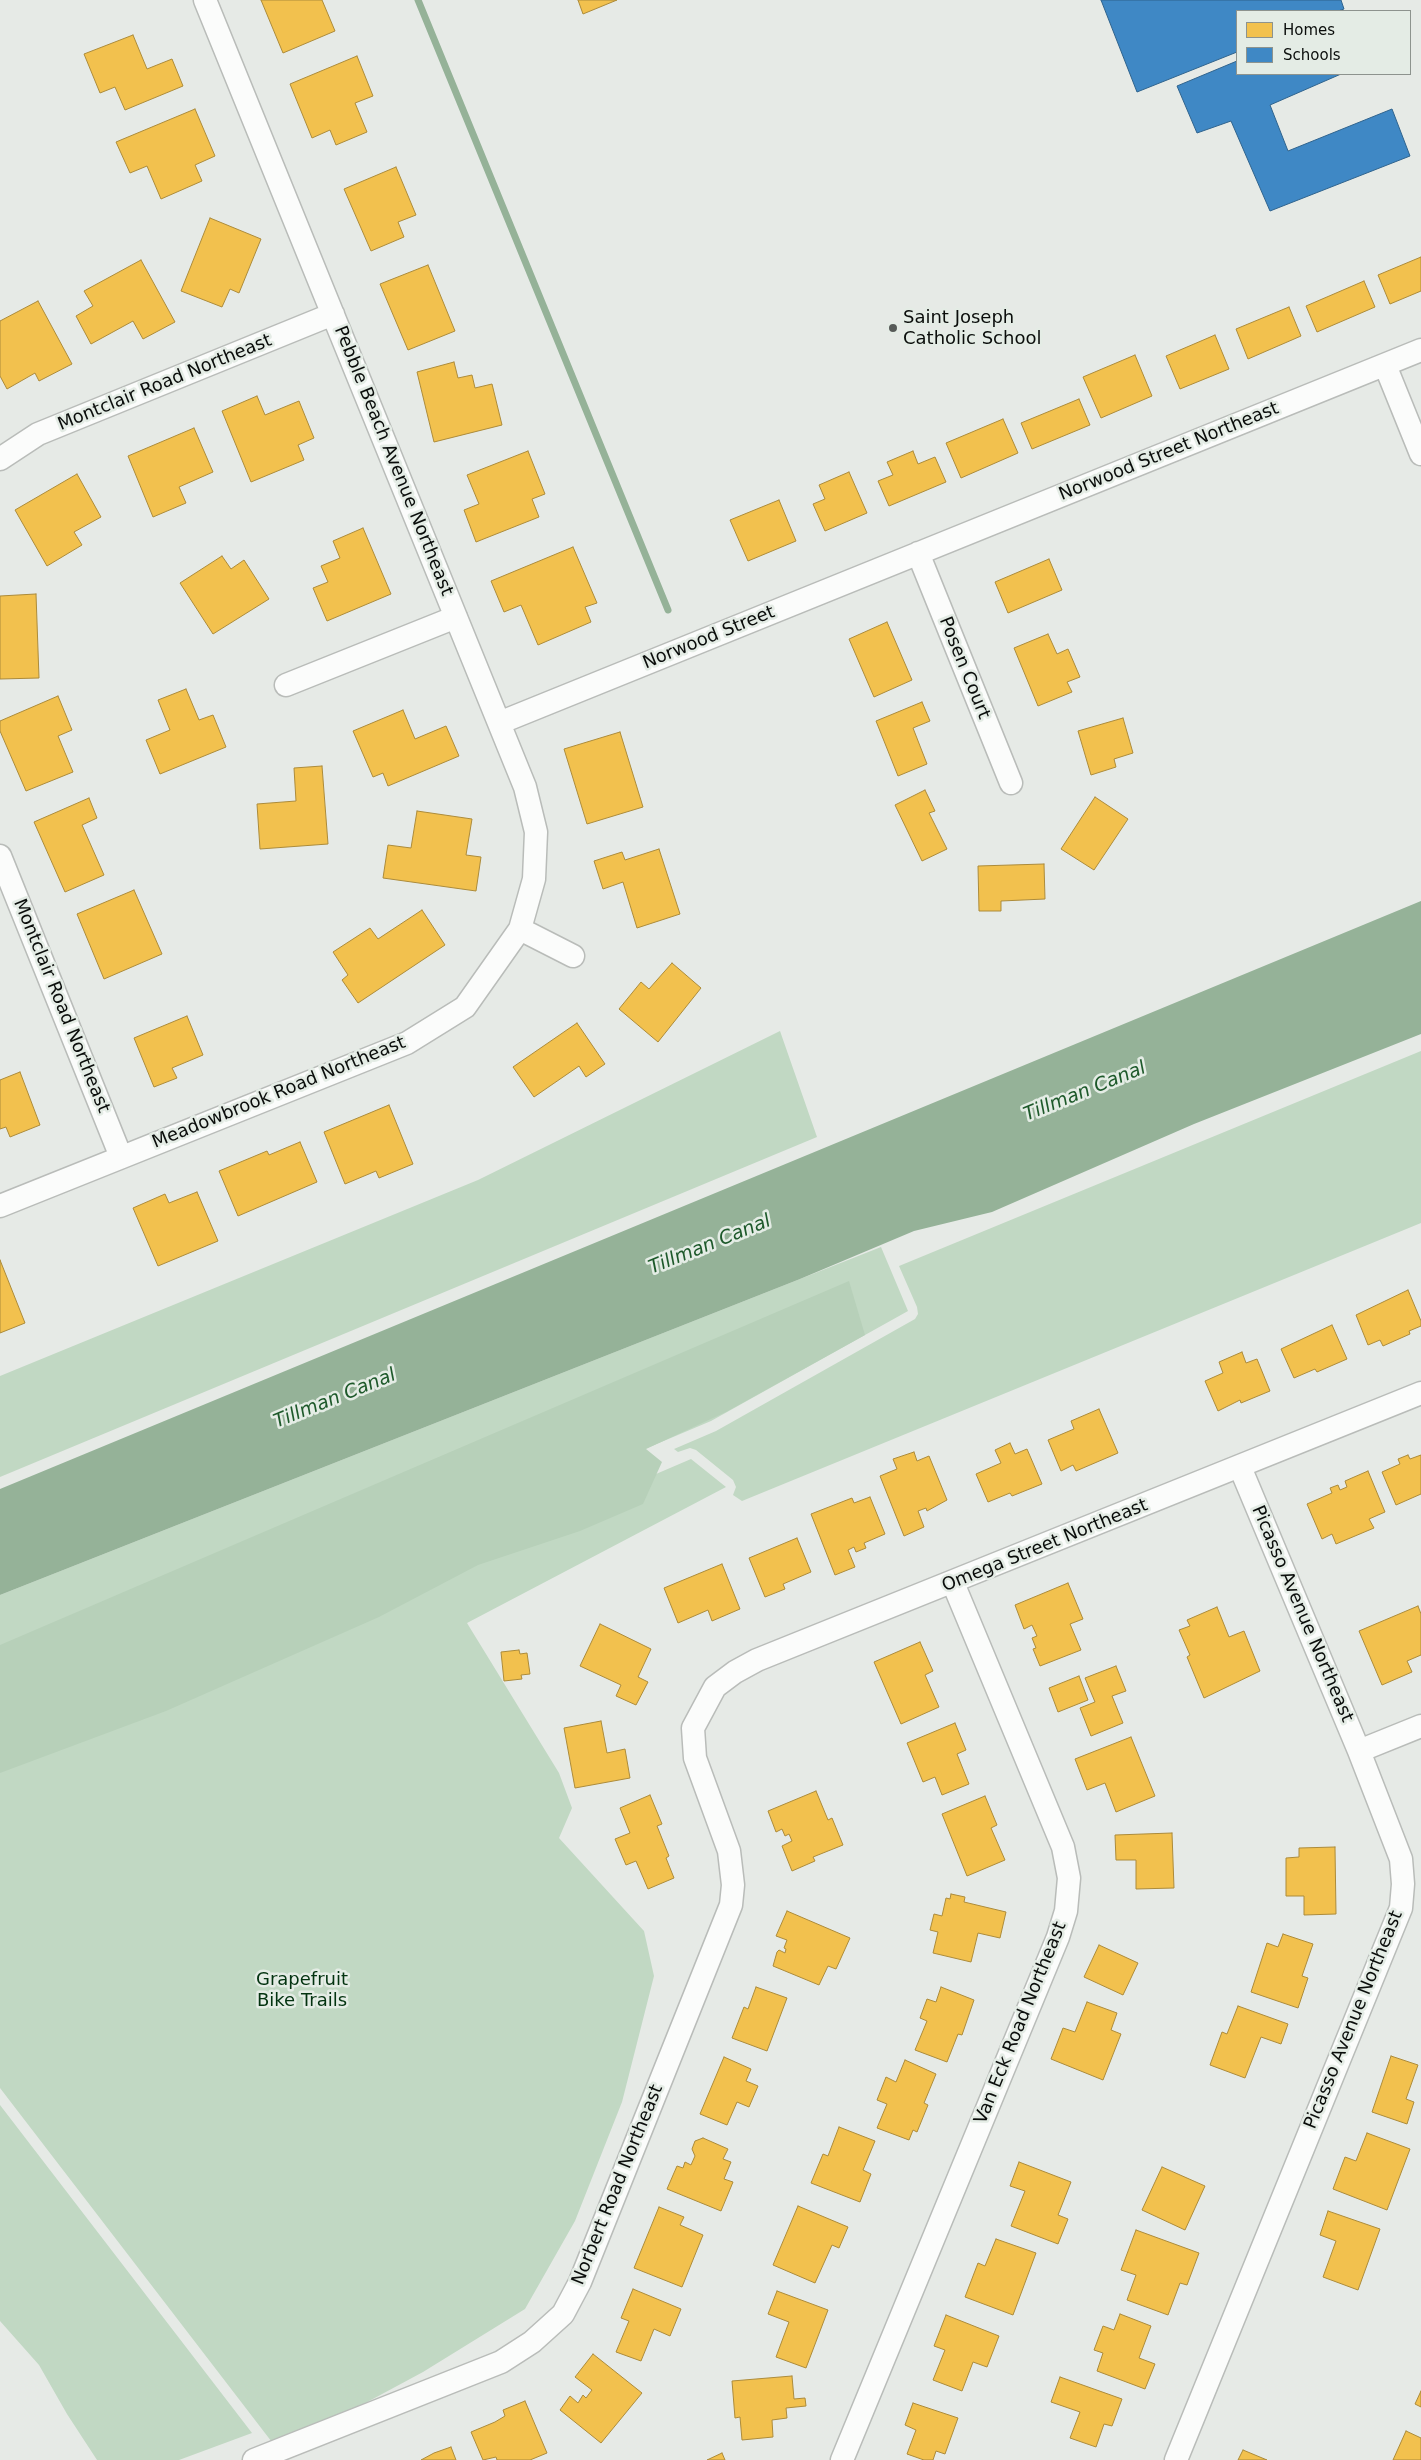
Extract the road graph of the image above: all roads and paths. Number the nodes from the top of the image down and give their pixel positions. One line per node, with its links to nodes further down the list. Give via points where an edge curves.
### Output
1 (205, 0): 2 (street, Pebble Beach Avenue Northeast)
2 (333, 314): 6 (street, Montclair Road Northeast, via 38,434); 8 (street, Pebble Beach Avenue Northeast)
3 (1421, 350): 4 (street, Norwood Street Northeast)
4 (1385, 365): 5 (street); 7 (street, Norwood Street Northeast)
5 (1421, 454)
6 (0, 459)
7 (918, 553): 10 (street, Norwood Street); 11 (street, Posen Court)
8 (456, 617): 9 (street); 10 (street, Pebble Beach Avenue Northeast)
9 (286, 685)
10 (500, 723): 13 (street, Pebble Beach Avenue Northeast, via 525,787 536,832 534,879)
11 (1011, 783)
12 (0, 856): 15 (street, Montclair Road Northeast)
13 (520, 929): 14 (street); 15 (street, Meadowbrook Road Northeast, via 465,1007 407,1043)
14 (573, 956)
15 (121, 1157): 16 (street, Meadowbrook Road Northeast)
16 (0, 1206)
17 (1421, 1393): 18 (street, Omega Street Northeast)
18 (1240, 1467): 19 (street, Omega Street Northeast); 22 (street, Picasso Avenue Northeast)
19 (953, 1583): 21 (street, Omega Street Northeast, via 757,1660 735,1672 715,1687); 24 (street, Van Eck Road Northeast, via 1063,1847 1069,1878 1066,1911 1055,1946)
20 (1421, 1726): 22 (street)
21 (693, 1728): 23 (street, Norbert Road Northeast, via 695,1758 729,1851 733,1885 731,1906 580,2282 563,2314 532,2342 501,2362)
22 (1359, 1751): 25 (street, Picasso Avenue Northeast, via 1401,1859 1401,1908)
23 (254, 2460)
24 (842, 2460)
25 (1176, 2460)

